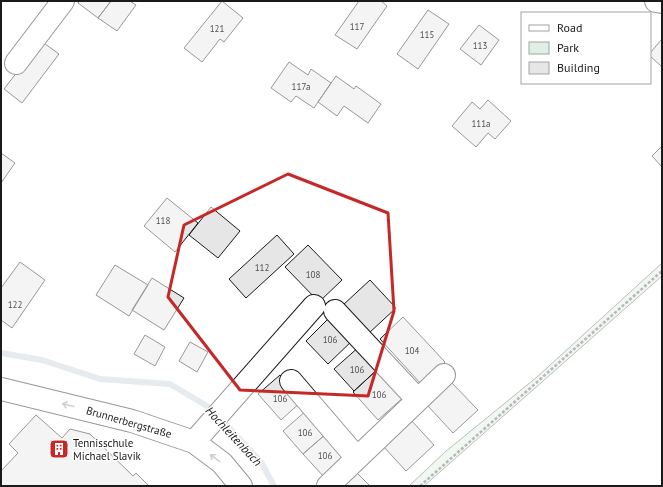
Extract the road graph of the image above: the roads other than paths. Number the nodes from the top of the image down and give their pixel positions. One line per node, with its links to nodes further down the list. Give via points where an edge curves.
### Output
1 (63, 1): 4 (street)
2 (656, 1): 3 (street)
3 (662, 2)
4 (16, 63)
5 (444, 375): 8 (street)
6 (290, 381): 10 (street)
7 (1, 389): 9 (street, Brunnerbergstraße, one-way to 7, via 132,421)
8 (418, 400): 9 (street, via 325,308); 10 (street)
9 (194, 442): 11 (street, Brunnerbergstraße, one-way to 9, via 222,463)
10 (357, 458): 12 (street)
11 (242, 486)
12 (328, 486)

